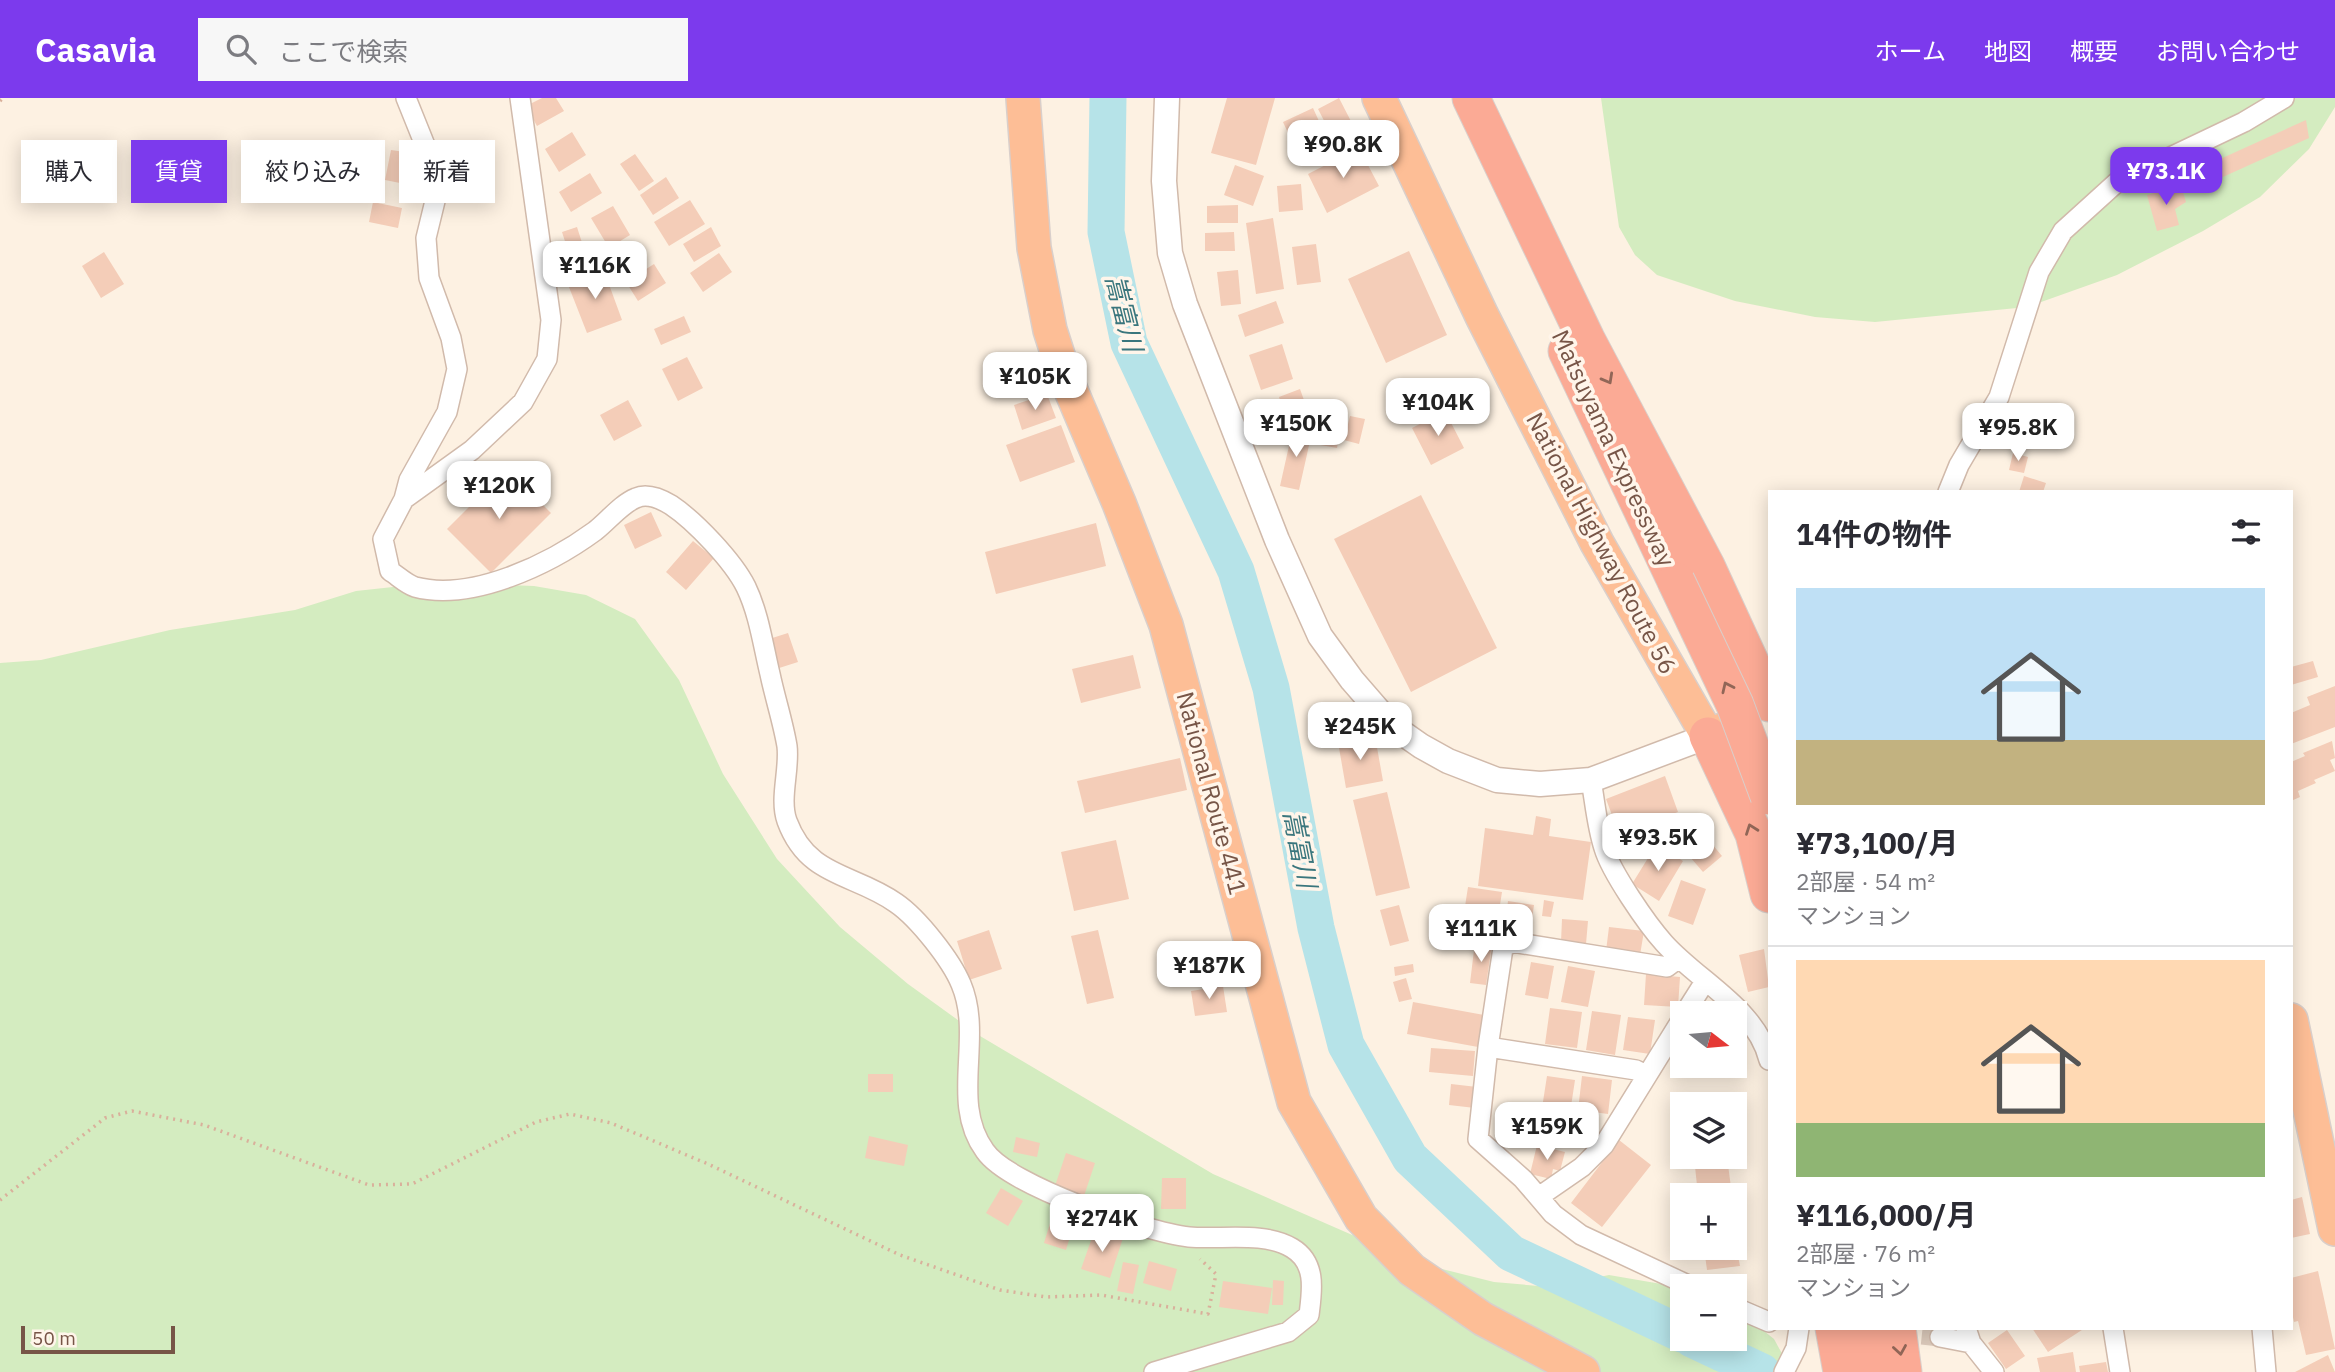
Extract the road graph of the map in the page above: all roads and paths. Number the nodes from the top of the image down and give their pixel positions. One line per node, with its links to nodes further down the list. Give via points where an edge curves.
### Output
1 (406, 98): 10 (street, via 435,170 435,201 426,238 429,278 457,369 447,412 409,480)
2 (520, 98): 10 (street, via 551,320 547,359 523,402 472,450)
3 (1023, 98): 41 (highway, National Route 441, via 1034,248 1050,330 1166,625 1294,1102 1362,1218 1412,1270 1483,1319)
4 (1167, 98): 16 (street, via 1164,181 1170,253 1185,304 1277,540 1320,636 1391,725 1448,761 1497,780 1540,784)
5 (1379, 98): 14 (highway, National Highway Route 56, via 1597,543)
6 (1465, 98): 11 (highway, Matsuyama Expressway, via 1566,349)
7 (1471, 98): 11 (highway, Matsuyama Expressway, one-way to 11)
8 (2284, 98): 9 (street, via 2116,183 2063,231 2039,272 1999,397)
9 (1949, 490)
10 (404, 499): 30 (street, via 383,539 390,571 412,586 461,591 522,572 567,550 636,497 654,496 672,505 724,555 746,586 787,749 786,819 805,851 812,862 896,903 928,934 961,984 971,1027 970,1122 986,1154 1031,1186 1092,1210)
11 (1691, 574): 12 (highway, Matsuyama Expressway); 17 (highway, Matsuyama Expressway, one-way to 11, bridge)
12 (1768, 701)
13 (1768, 709): 14 (highway)
14 (1708, 736): 15 (highway); 16 (street); 18 (highway, one-way to 14, via 1754,835)
15 (1768, 779)
16 (1591, 780): 19 (street, via 1604,850 1635,903)
17 (1768, 793)
18 (1768, 890)
19 (1679, 958): 20 (street); 24 (street, via 1667,967 1512,942 1503,948)
20 (1704, 983): 21 (street); 25 (street, via 1750,1019)
21 (1693, 1001)
22 (2293, 1030): 29 (highway)
23 (1670, 1037): 26 (street)
24 (1488, 1047): 26 (street); 27 (street, via 1478,1139)
25 (1768, 1056)
26 (1646, 1075): 27 (street, via 1604,1144 1582,1167)
27 (1540, 1196): 31 (street, via 1553,1214 1581,1235)
28 (0, 1200): 30 (path, via 105,1118 132,1111 204,1125 369,1185 412,1184 536,1122 570,1114 611,1123 900,1255 1000,1290 1046,1297 1101,1295 1208,1314 1216,1274 1191,1249)
29 (2335, 1229)
30 (1186, 1237): 40 (street, via 1260,1240 1291,1247 1307,1262 1313,1283 1309,1315 1288,1332)
31 (1670, 1277)
32 (1747, 1313): 33 (street)
33 (1768, 1322)
34 (1896, 1330): 43 (highway, one-way to 43)
35 (2113, 1330): 46 (street)
36 (2262, 1330): 47 (street)
37 (1931, 1333): 38 (street); 44 (highway)
38 (1968, 1336): 45 (street)
39 (1798, 1338): 42 (street)
40 (1154, 1372)
41 (1583, 1372)
42 (1784, 1372)
43 (1903, 1372)
44 (1928, 1372)
45 (1994, 1372)
46 (2120, 1372)
47 (2266, 1372)

